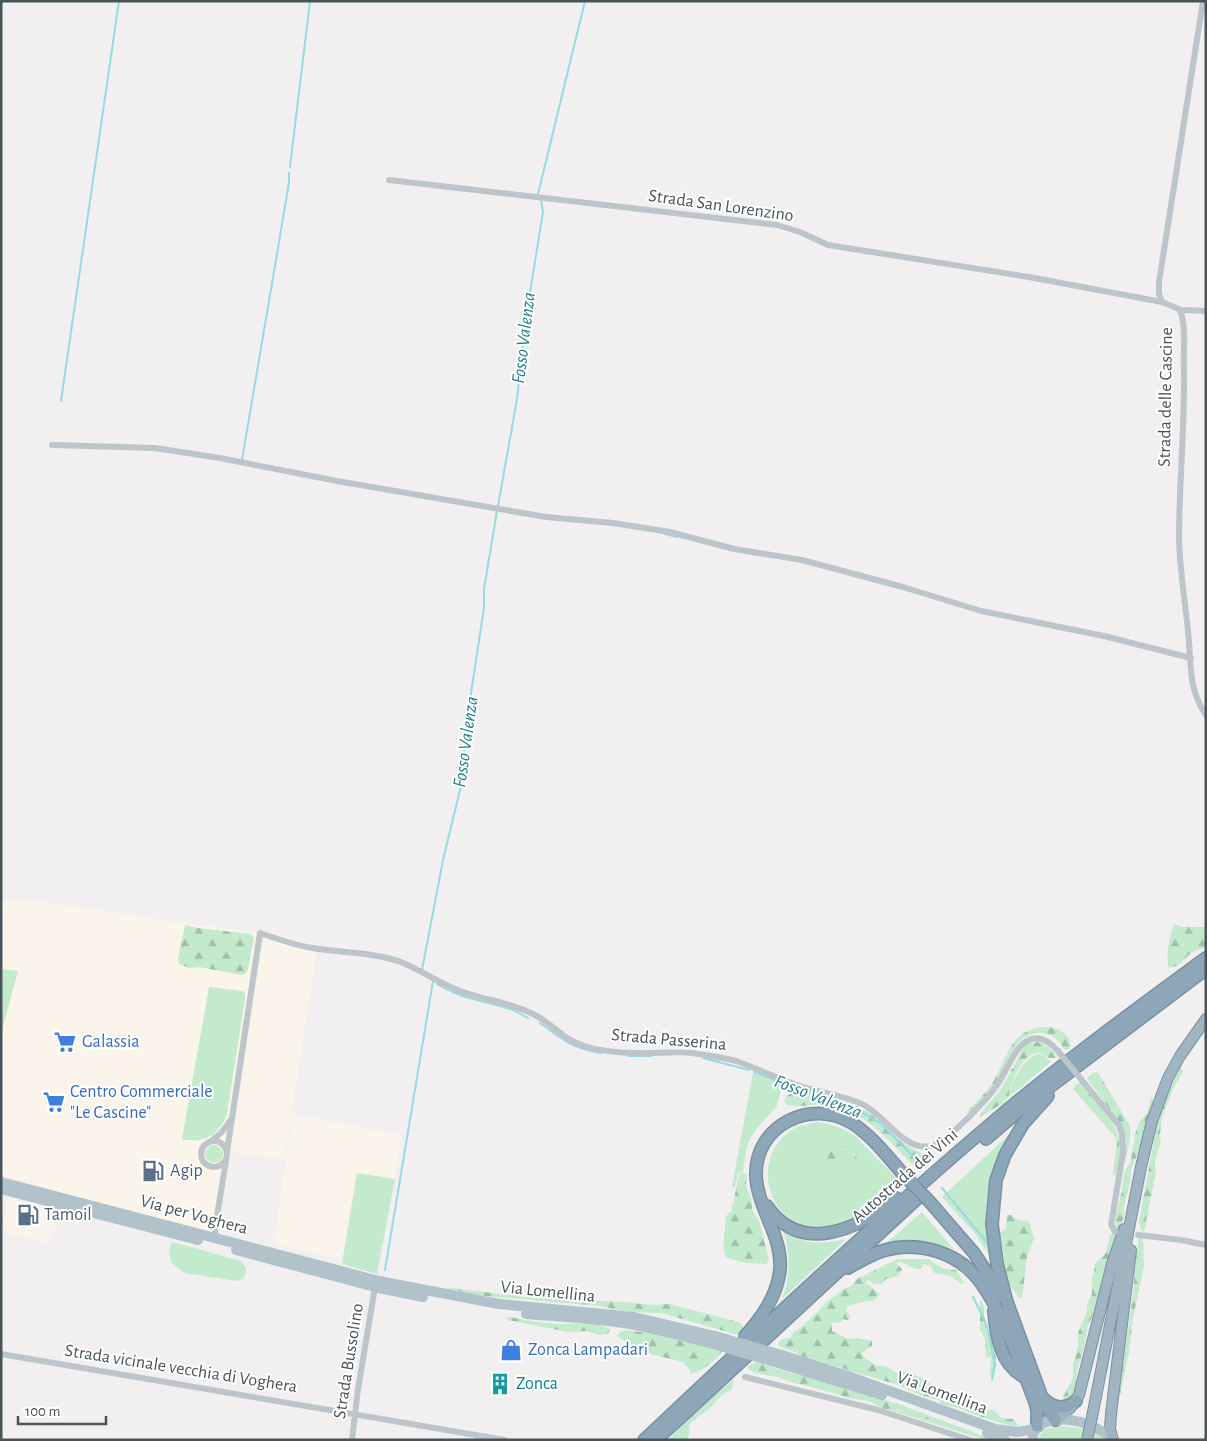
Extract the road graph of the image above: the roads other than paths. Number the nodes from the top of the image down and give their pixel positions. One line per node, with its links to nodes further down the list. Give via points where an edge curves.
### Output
1 (1203, 1): 3 (street, Strada delle Cascine, via 1159,282)
2 (389, 180): 3 (street, Strada San Lorenzino, via 777,225 828,245)
3 (1162, 302): 5 (street, Strada delle Cascine)
4 (1206, 311): 5 (street)
5 (1181, 312): 7 (street, Strada delle Cascine, via 1184,384 1179,542)
6 (52, 445): 7 (street, via 163,449 536,516 670,532 734,549 802,560 981,611)
7 (1191, 658): 8 (street, Strada delle Cascine, via 1193,691)
8 (1206, 715)
9 (1206, 958): 14 (highway, Autostrada dei Vini)
10 (1206, 969): 11 (highway, Autostrada dei Vini)
11 (1186, 982): 28 (highway, via 1042,1101 1023,1124 1005,1155 996,1180 992,1224 997,1264); 31 (highway, Autostrada dei Vini, via 1008,1120)
12 (1206, 1019): 21 (highway, via 1180,1056 1160,1096)
13 (231, 1117): 15 (street, via 221,1133); 16 (street); 22 (street, Strada Passerina, bridge, via 260,933 310,948 399,962 466,994 534,1014 571,1042 586,1047 635,1053 690,1053 733,1060 801,1087 866,1106 903,1138 922,1146 940,1142 977,1108 997,1086 1024,1042 1039,1038 1047,1040 1122,1134 1123,1152 1111,1224)
14 (994, 1121): 20 (highway, via 894,1200 850,1228 831,1233 804,1233 774,1217); 36 (highway, Autostrada dei Vini, via 848,1249)
15 (211, 1141): 16 (street, via 223,1144); 17 (street, via 201,1149 202,1162 213,1168)
16 (227, 1152): 17 (street)
17 (226, 1161): 24 (street)
18 (1, 1182): 24 (main road, Via per Voghera)
19 (1, 1189): 27 (main road, Via per Voghera)
20 (759, 1192): 26 (highway, bridge, via 757,1163 764,1143 786,1121 801,1115 826,1114 850,1122 879,1147 929,1201 974,1253); 36 (highway, via 779,1253 778,1284 762,1316)
21 (1131, 1222): 38 (highway, via 1124,1228 1112,1264); 49 (highway, bridge); 50 (highway, via 1134,1227 1111,1414)
22 (1115, 1232)
23 (1138, 1235): 25 (street)
24 (216, 1238): 27 (main road, Via per Voghera)
25 (1206, 1245)
26 (989, 1277): 28 (highway); 30 (highway)
27 (378, 1285): 32 (main road, Via Lomellina, via 499,1304 634,1317); 39 (street, Strada Bussolino)
28 (1007, 1302): 37 (highway)
29 (994, 1304): 30 (highway); 31 (highway, via 966,1267 948,1256 918,1246 896,1247 846,1269); 35 (highway, via 996,1332 1003,1354 1012,1369)
30 (1002, 1320): 35 (highway)
31 (778, 1326): 45 (highway, Autostrada dei Vini)
32 (712, 1339): 41 (main road, Via Lomellina, bridge, via 782,1355 995,1429 1018,1432); 47 (main road, Via Lomellina, bridge)
33 (1, 1354): 39 (street, Strada vicinale vecchia di Voghera)
34 (745, 1377): 46 (street, via 878,1410)
35 (1026, 1378): 41 (highway, via 1036,1402)
36 (701, 1386): 44 (highway, Autostrada dei Vini)
37 (1040, 1392): 38 (highway, via 1055,1407); 40 (highway)
38 (1076, 1401): 40 (highway)
39 (355, 1413): 42 (street, Strada Bussolino); 43 (street, Strada vicinale vecchia di Voghera)
40 (1056, 1420): 41 (main road, Via Lomellina); 50 (main road, via 1078,1421 1093,1426)
41 (1036, 1427): 48 (main road)
42 (352, 1440)
43 (506, 1440)
44 (644, 1440)
45 (656, 1440)
46 (970, 1440)
47 (1005, 1440)
48 (1032, 1440)
49 (1087, 1440)
50 (1112, 1440)

